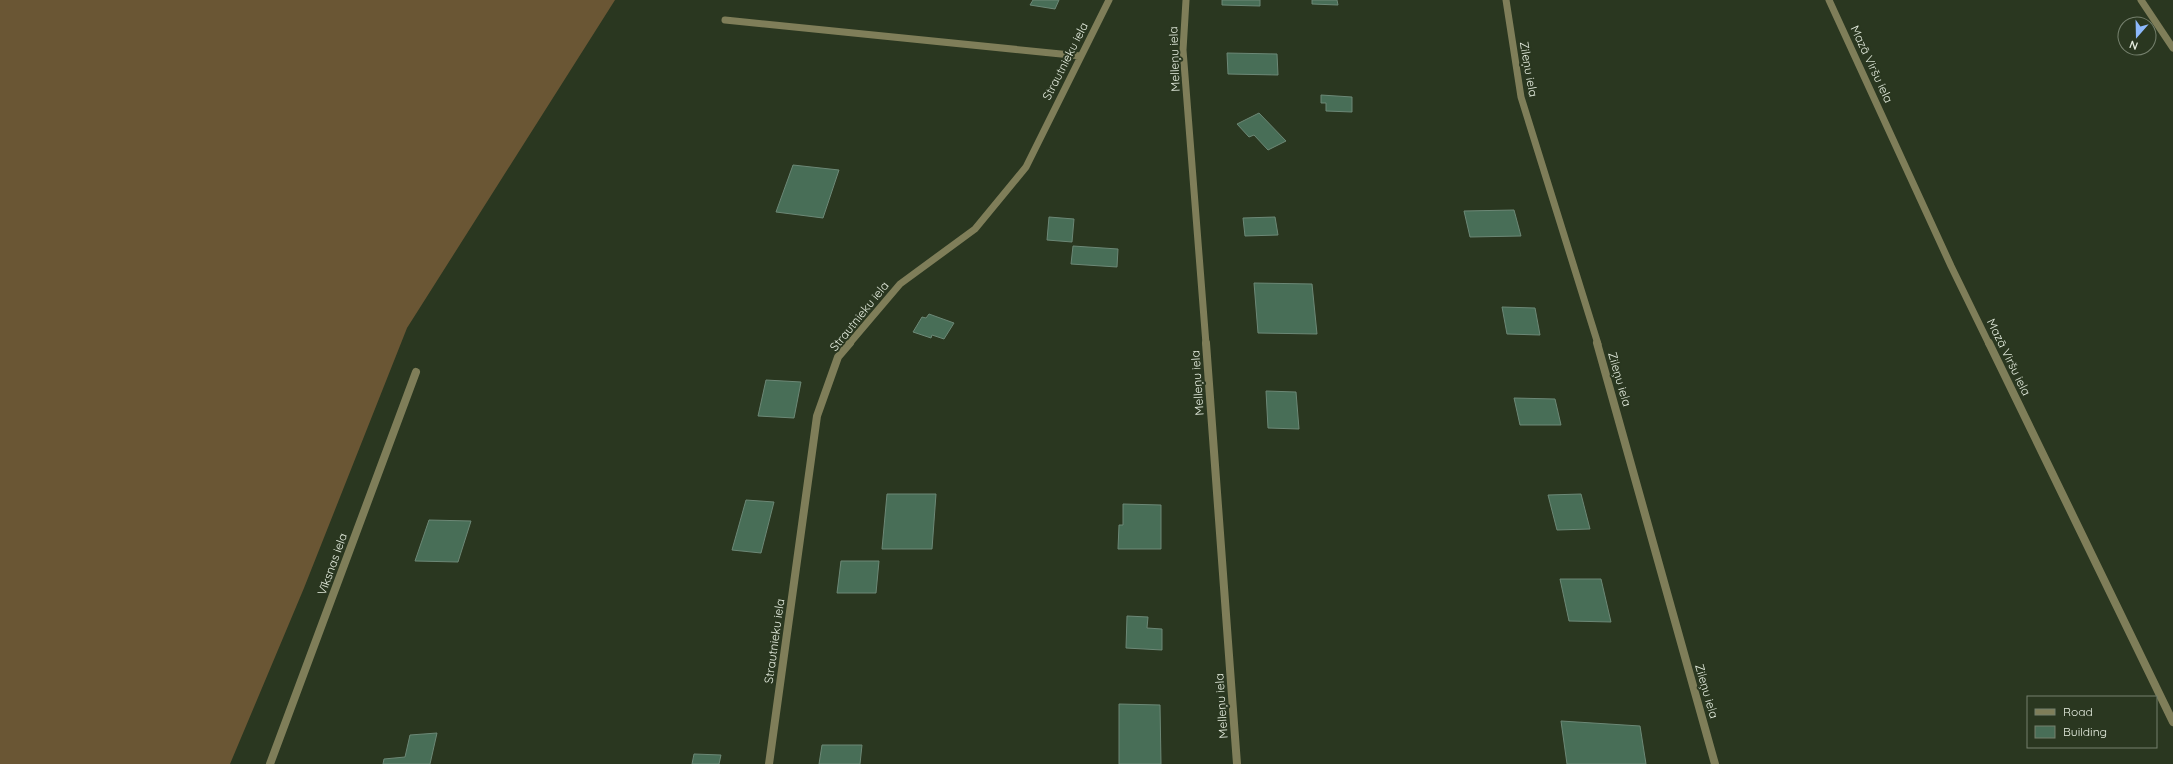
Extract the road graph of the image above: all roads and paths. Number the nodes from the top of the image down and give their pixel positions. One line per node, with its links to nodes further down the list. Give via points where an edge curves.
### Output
1 (1109, 0): 8 (street, Strautnieku iela)
2 (1186, 0): 13 (street, Melleņu iela, via 1184,50)
3 (1506, 0): 14 (street, Zileņu iela, via 1521,97 1592,324)
4 (1829, 0): 10 (street, Mazā Viršu iela, via 1951,266)
5 (2141, 0): 7 (street)
6 (725, 20): 8 (street)
7 (2173, 48)
8 (1082, 56): 12 (street, Strautnieku iela, via 1026,167 975,229 900,284 838,357 817,416)
9 (416, 372): 11 (street, Vīksnas iela)
10 (2173, 722)
11 (270, 764)
12 (769, 764)
13 (1237, 764)
14 (1715, 764)

